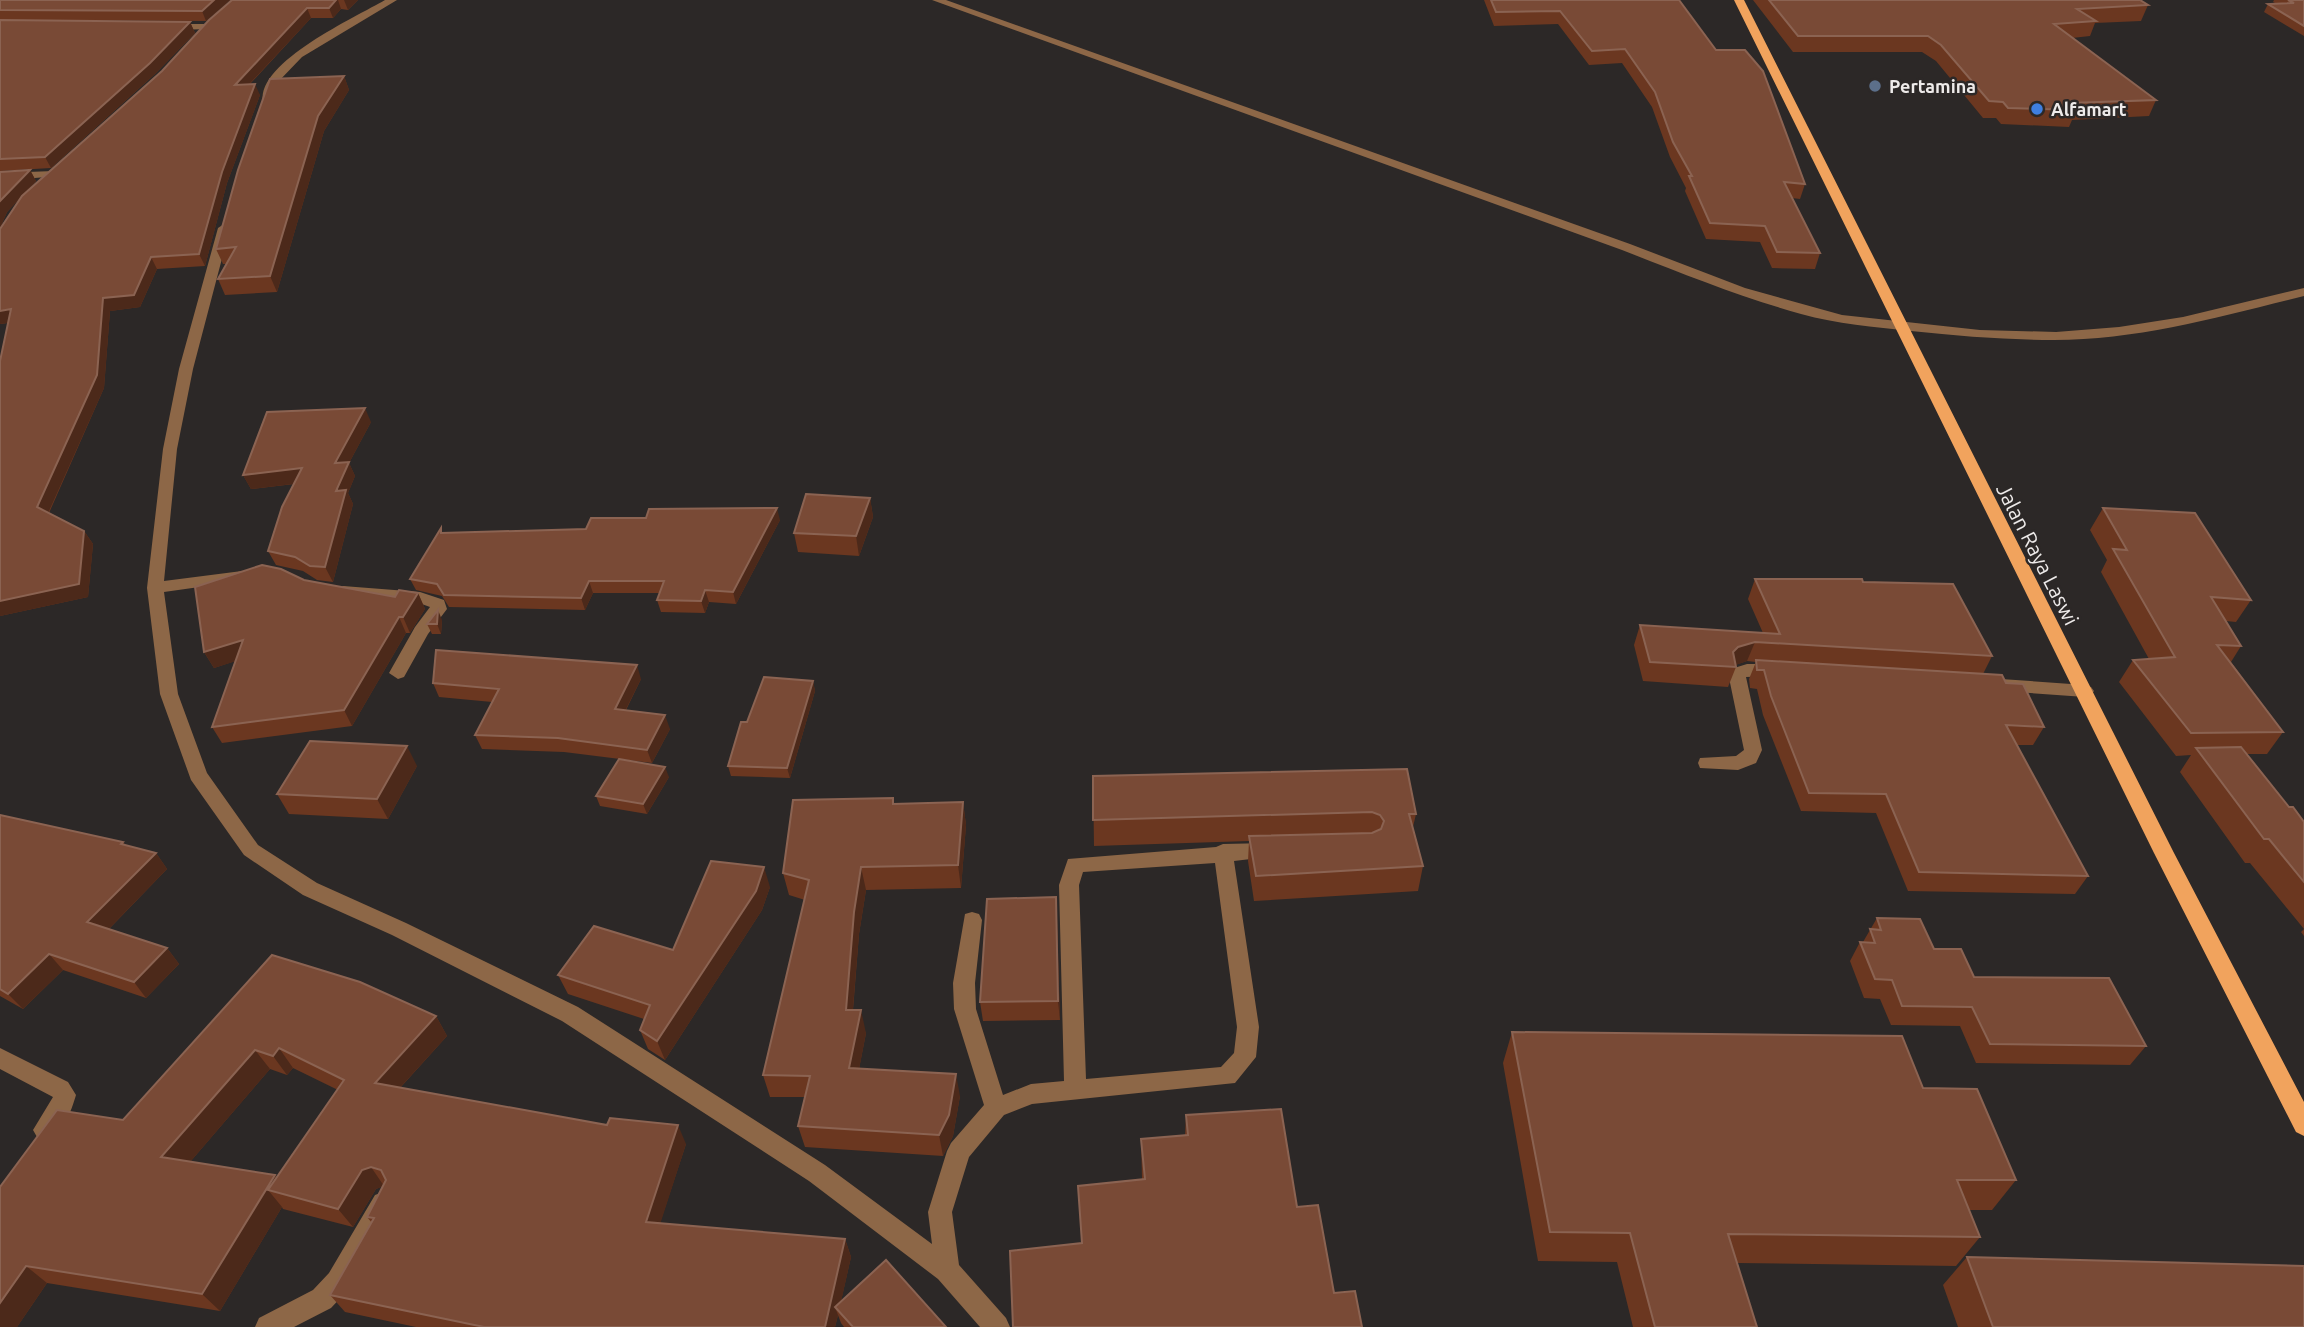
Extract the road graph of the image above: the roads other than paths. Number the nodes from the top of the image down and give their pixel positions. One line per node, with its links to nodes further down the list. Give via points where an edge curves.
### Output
1 (392, 0): 6 (street, via 298,55 272,82)
2 (937, 0): 11 (street, via 1741,291 1805,312)
3 (1739, 0): 11 (main road, Jalan Raya Laswi)
4 (223, 16): 5 (street, via 205,31)
5 (156, 27)
6 (262, 113)
7 (0, 177): 8 (street, via 57,171)
8 (38, 189)
9 (229, 210): 13 (street, via 186,369 170,449)
10 (2304, 292): 11 (street, via 2119,331 2056,336)
11 (1901, 326): 18 (main road, Jalan Raya Laswi)
12 (262, 573): 13 (street)
13 (155, 588): 29 (street, via 169,694 198,775 251,850 310,888 570,1014 817,1173)
14 (328, 590): 16 (street, via 374,592 438,604)
15 (1796, 672): 19 (street, via 1737,673 1753,750 1738,763)
16 (398, 673)
17 (1976, 683): 18 (street)
18 (2085, 691): 26 (main road, Jalan Raya Laswi)
19 (1707, 763)
20 (1289, 850): 21 (street)
21 (1223, 852): 24 (street, via 1079,863 1072,868); 24 (street, via 1248,1027 1245,1057 1227,1076)
22 (972, 920): 25 (street, via 965,1009)
23 (0, 1058): 27 (street, via 65,1095 61,1109)
24 (1075, 1088): 25 (street, via 1031,1094)
25 (996, 1108): 29 (street, via 959,1151 940,1212)
26 (2304, 1125)
27 (30, 1150)
28 (385, 1199): 30 (street, via 338,1282 322,1298)
29 (947, 1269): 31 (street)
30 (268, 1327)
31 (998, 1327)

